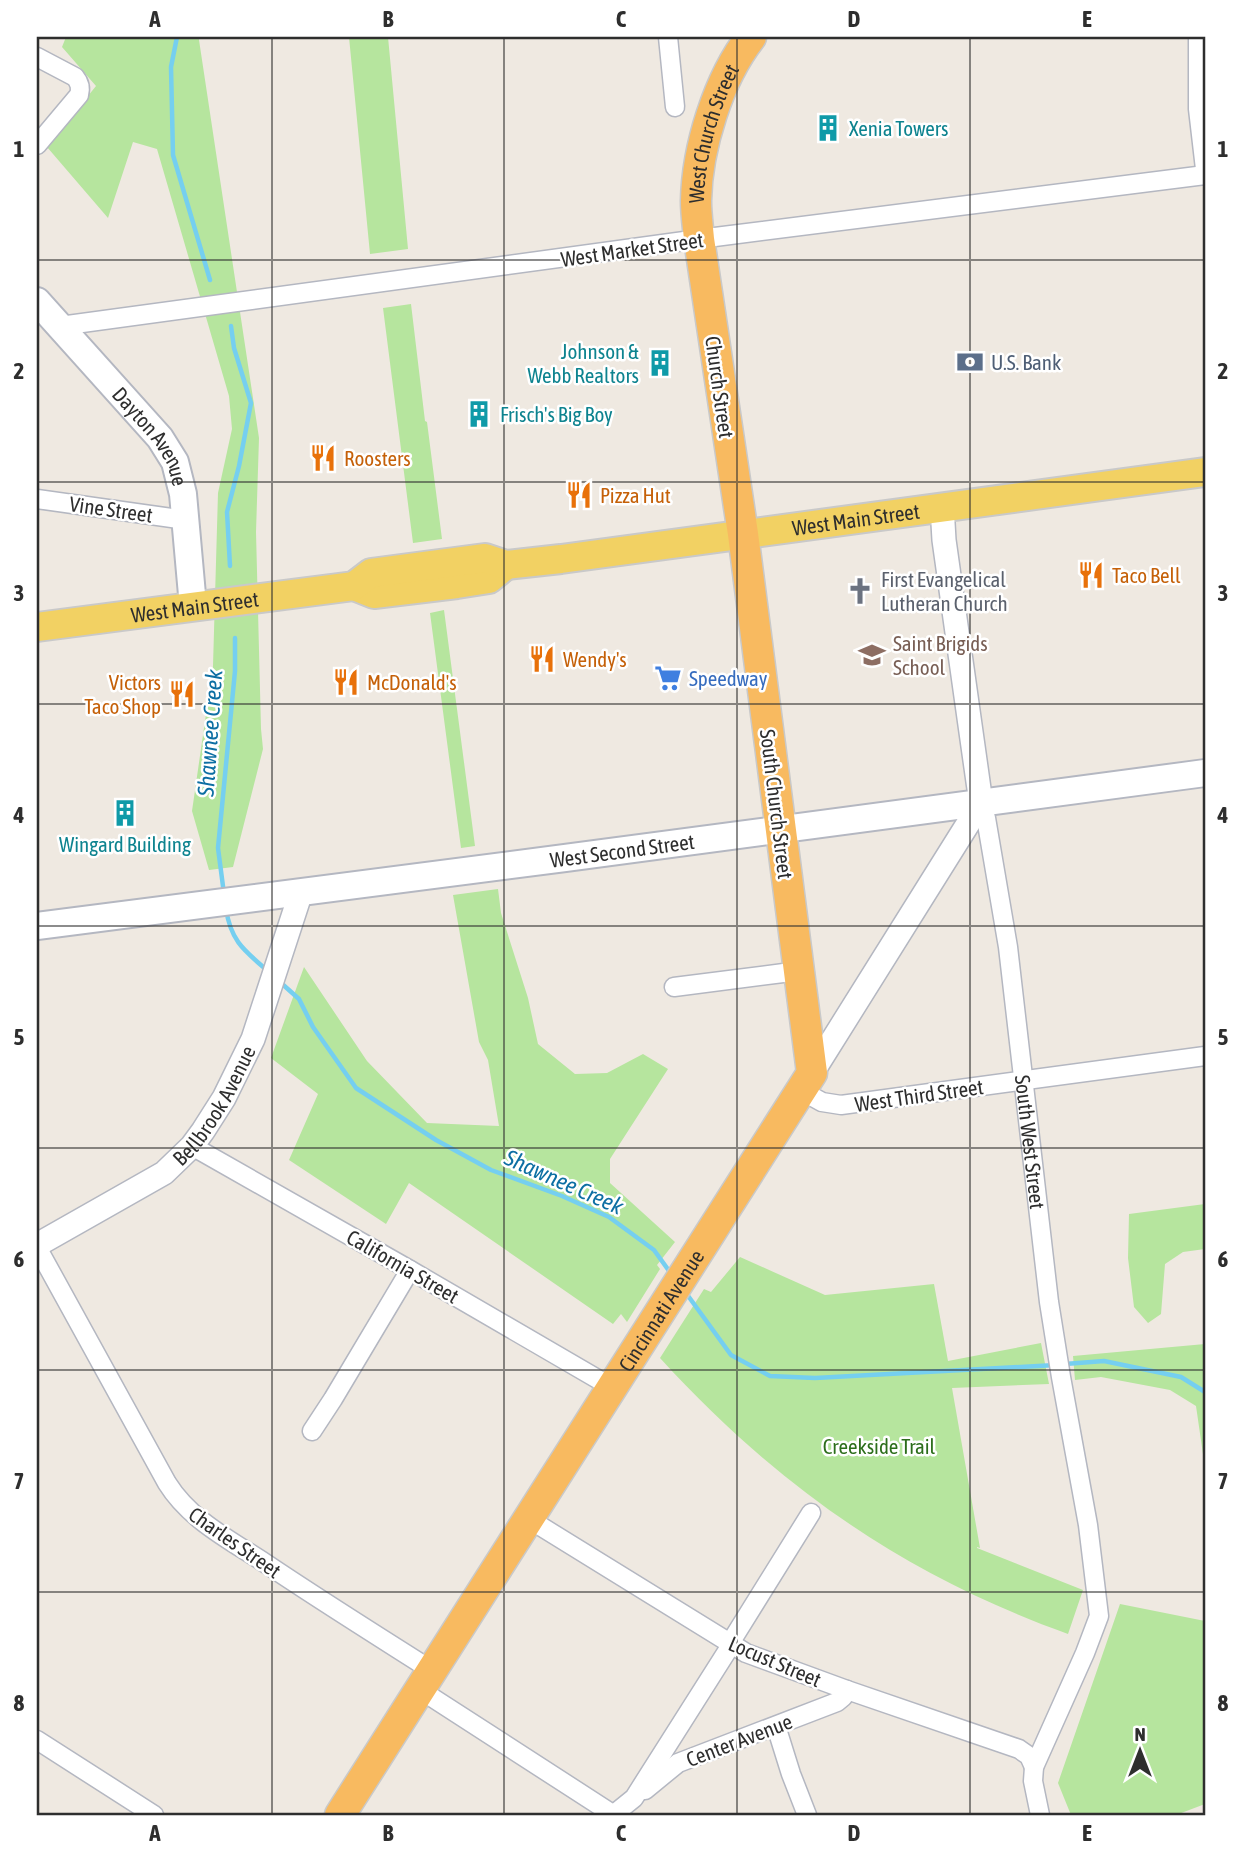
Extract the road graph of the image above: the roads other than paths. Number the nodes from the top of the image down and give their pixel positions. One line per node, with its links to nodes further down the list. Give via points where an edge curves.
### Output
1 (668, 37): 5 (street)
2 (751, 37): 9 (highway, West Church Street, via 729,72 708,127 696,201)
3 (1198, 37): 7 (street, via 1198,109)
4 (37, 57): 6 (street, via 79,82 79,95)
5 (675, 107)
6 (37, 145)
7 (1205, 169)
8 (1205, 175): 9 (street, West Market Street)
9 (699, 239): 11 (street, West Market Street); 16 (highway, Church Street)
10 (37, 301): 11 (main road, Dayton Avenue)
11 (60, 326): 15 (main road, Dayton Avenue, via 167,447 181,479)
12 (1205, 472): 14 (main road, West Main Street)
13 (37, 499): 15 (street, Vine Street)
14 (942, 506): 16 (main road, West Main Street); 20 (street, South West Street)
15 (186, 520): 17 (main road, Dayton Avenue)
16 (743, 534): 17 (main road, West Main Street, via 506,565 485,558 371,573 354,586); 21 (highway, South Church Street)
17 (193, 606): 18 (main road, West Main Street)
18 (37, 628)
19 (1205, 773): 20 (main road, West Second Street)
20 (981, 803): 21 (main road, West Second Street); 27 (street, South West Street, via 1008,947); 28 (street, Cincinnati Avenue)
21 (780, 830): 22 (main road, West Second Street); 24 (highway, South Church Street)
22 (301, 892): 23 (main road, West Second Street); 29 (street, Bellbrook Avenue, via 242,1065)
23 (37, 926)
24 (799, 971): 25 (street); 28 (highway, South Church Street)
25 (674, 987)
26 (1205, 1056): 27 (street, West Third Street)
27 (1024, 1080): 28 (street, West Third Street, via 841,1105 822,1102); 41 (street, South West Street, via 1049,1302 1099,1616)
28 (807, 1082): 32 (highway, Cincinnati Avenue)
29 (192, 1146): 30 (street, Bellbrook Avenue, via 153,1180); 31 (street, California Street)
30 (37, 1246): 37 (street, Charles Street, via 183,1505)
31 (411, 1270): 32 (street, California Street); 33 (street)
32 (613, 1388): 35 (highway, Cincinnati Avenue)
33 (312, 1431)
34 (811, 1513): 36 (street)
35 (529, 1520): 36 (street, Locust Street); 37 (highway, Cincinnati Avenue)
36 (731, 1645): 38 (street, Locust Street); 42 (street)
37 (425, 1680): 44 (highway, Cincinnati Avenue); 45 (street, Charles Street)
38 (847, 1690): 39 (street, Center Avenue, via 836,1702); 41 (street, Locust Street, via 1019,1749)
39 (776, 1726): 42 (street, Center Avenue, via 678,1763); 46 (street)
40 (37, 1740): 43 (street)
41 (1034, 1767): 47 (street)
42 (634, 1798): 45 (street, Center Avenue)
43 (155, 1815)
44 (340, 1815)
45 (614, 1815)
46 (807, 1815)
47 (1040, 1815)

